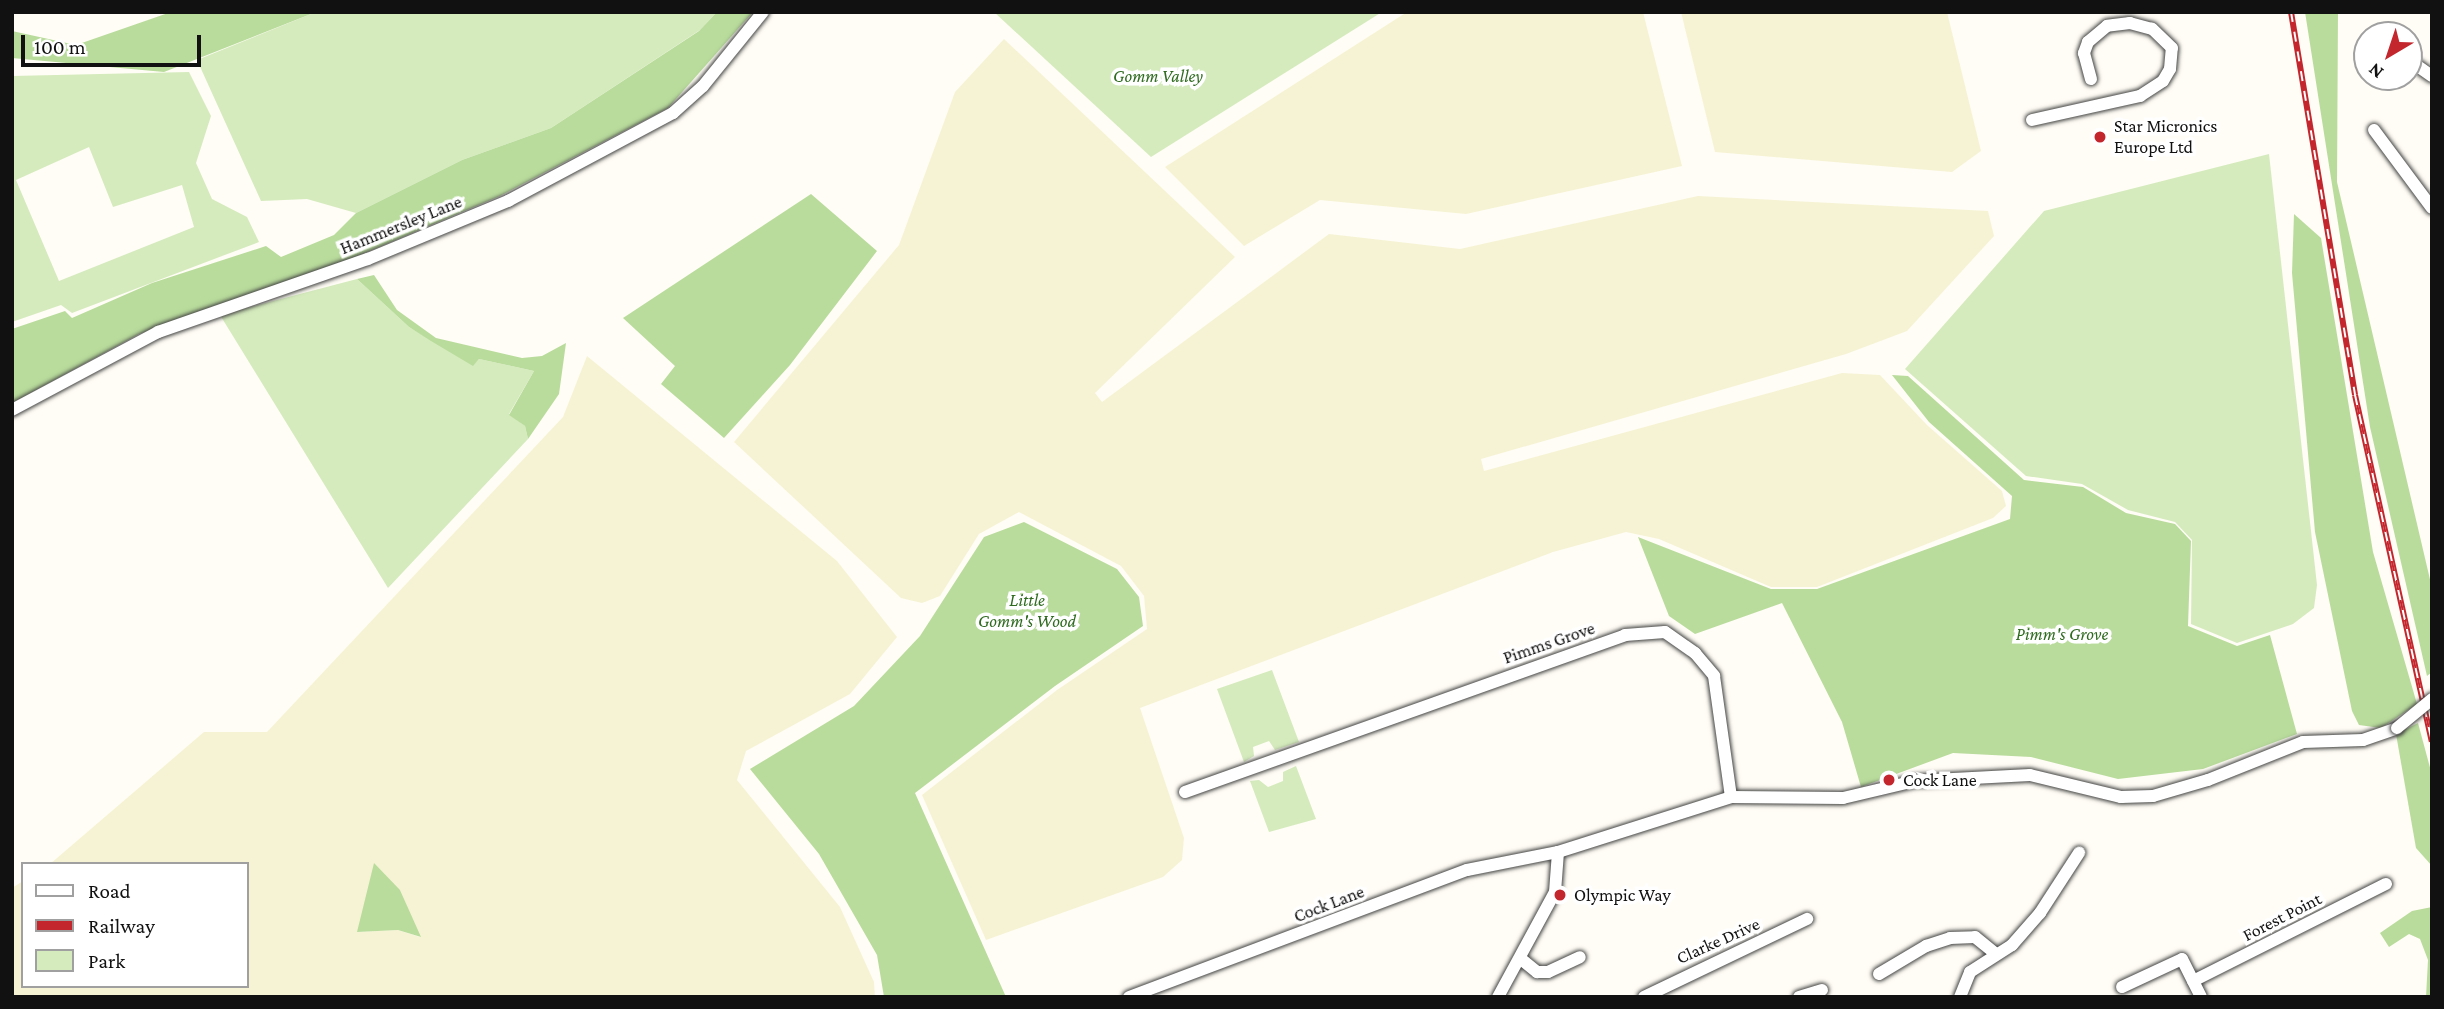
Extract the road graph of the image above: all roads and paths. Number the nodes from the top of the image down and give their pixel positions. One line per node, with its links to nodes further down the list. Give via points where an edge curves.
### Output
1 (762, 12): 7 (street, Hammersley Lane, via 703,86 673,113 508,201 368,259 158,331)
2 (2129, 17): 3 (street, via 2107,26 2088,42 2084,53); 4 (street, via 2152,29 2172,48 2170,69 2163,81 2140,96)
3 (2091, 79)
4 (2032, 120)
5 (2374, 130): 6 (street)
6 (2432, 208)
7 (12, 410)
8 (2432, 699): 10 (street, Cock Lane, bridge, via 2397,727 2363,740 2303,742 2153,796 2121,797 2030,775 1915,781 1824,799)
9 (1185, 792): 10 (street, Pimms Grove, via 1625,635 1665,632 1696,653 1714,676)
10 (1731, 797): 11 (street, Cock Lane)
11 (1558, 852): 17 (street, via 1555,892); 22 (street, Cock Lane, via 1466,870)
12 (2079, 853): 15 (street, via 2040,913 2012,945)
13 (2386, 884): 19 (street, Forest Point)
14 (1807, 919): 24 (street, Clarke Drive)
15 (1995, 953): 18 (street, via 1975,937 1950,938 1926,946); 26 (street, via 1970,972)
16 (1580, 957): 17 (street, via 1548,972 1537,972)
17 (1521, 959): 23 (street)
18 (1880, 974)
19 (2193, 981): 20 (street, via 2182,959); 27 (street)
20 (2122, 987)
21 (1822, 990): 25 (street)
22 (1129, 997)
23 (1498, 997)
24 (1644, 997)
25 (1799, 997)
26 (1960, 997)
27 (2201, 997)

